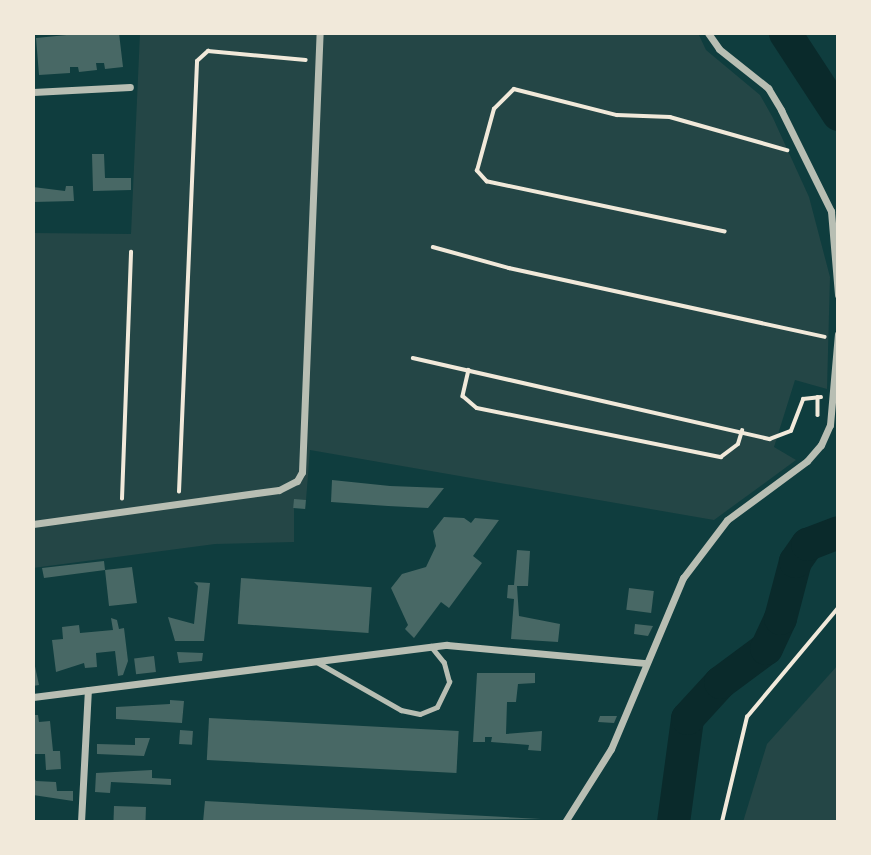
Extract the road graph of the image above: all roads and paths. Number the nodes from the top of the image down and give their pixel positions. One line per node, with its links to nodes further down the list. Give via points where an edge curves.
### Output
1 (320, 33): 3 (street)
2 (708, 33): 6 (street, via 719,49 768,88)
3 (318, 61): 17 (street, via 302,472 297,481 279,490); 17 (path, via 208,51 197,61)
4 (130, 87): 5 (street)
5 (33, 92)
6 (799, 152): 7 (path, via 670,117 617,115 514,89 494,109 477,172 487,182); 10 (street, via 831,211)
7 (725, 232)
8 (433, 247): 12 (path, via 778,330)
9 (131, 253): 18 (path)
10 (838, 295)
11 (838, 334): 12 (street)
12 (837, 339): 15 (street)
13 (413, 358): 14 (path)
14 (469, 370): 16 (path); 16 (path, via 463,396 477,408 721,457 732,452)
15 (832, 398): 16 (path, via 803,399 791,431 781,439); 23 (street, via 830,425 821,445 807,461 727,520 683,578)
16 (742, 432)
17 (178, 504): 18 (street)
18 (122, 512): 19 (street)
19 (33, 524)
20 (838, 608): 28 (path, via 747,717)
21 (431, 647): 22 (street); 22 (lane, via 448,673 447,690 437,707 420,714 401,710); 23 (street)
22 (316, 662): 24 (street)
23 (646, 663): 27 (street, via 611,748)
24 (88, 690): 25 (street); 26 (street)
25 (33, 696)
26 (81, 822)
27 (565, 822)
28 (722, 822)

